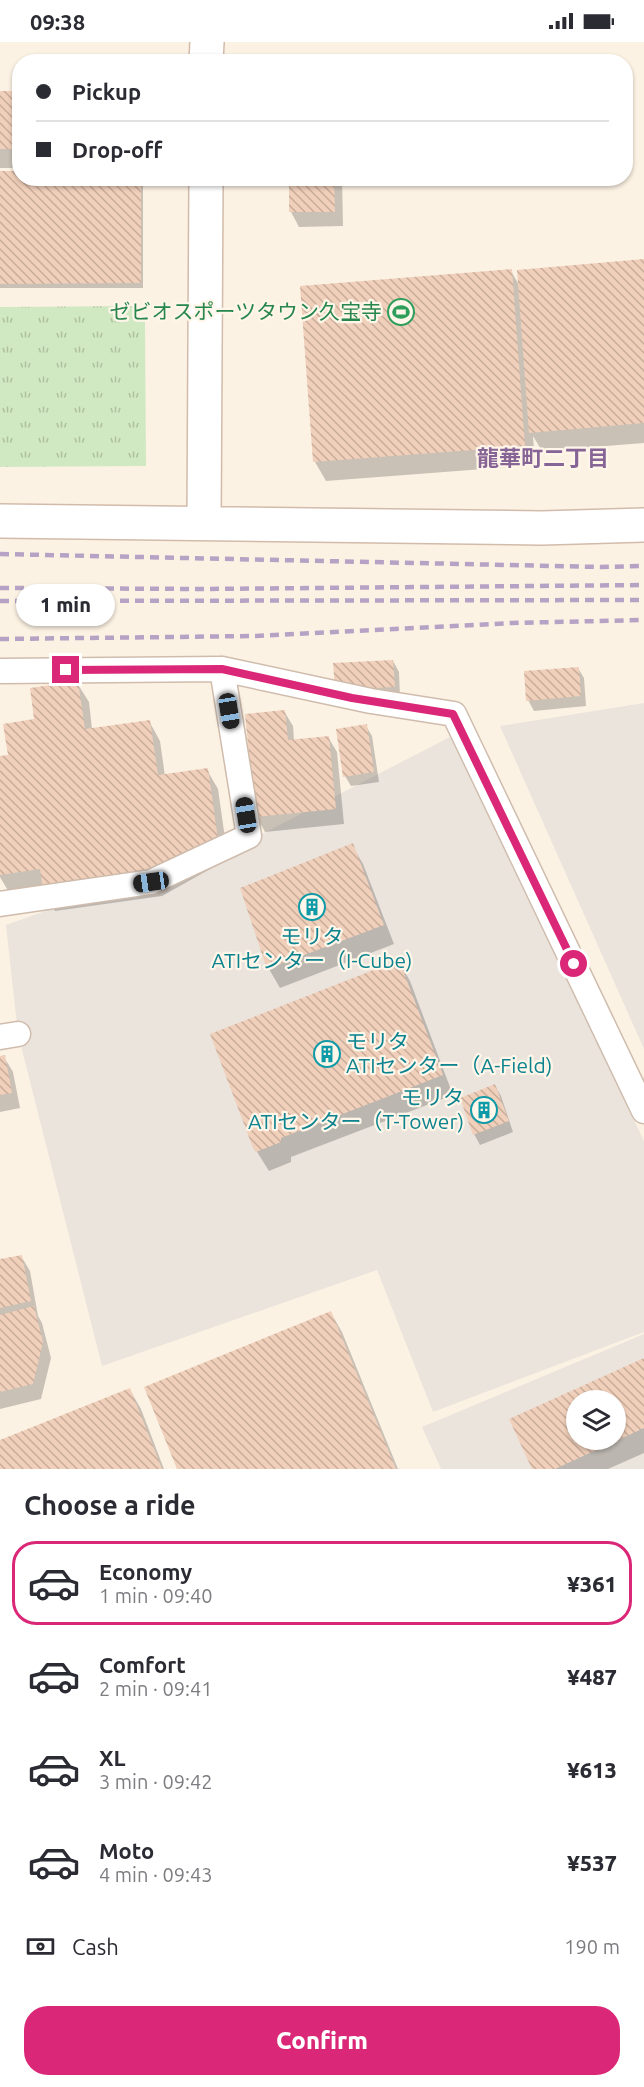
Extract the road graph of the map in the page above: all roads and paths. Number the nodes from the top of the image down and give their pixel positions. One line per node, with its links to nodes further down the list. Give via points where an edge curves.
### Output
1 (206, 186): 3 (street)
2 (0, 520): 3 (street)
3 (204, 523): 4 (street, via 542,528)
4 (644, 525)
5 (222, 669): 6 (street); 7 (street, via 249,836 151,882); 8 (street, via 453,714)
6 (0, 671)
7 (0, 904)
8 (644, 1111)

